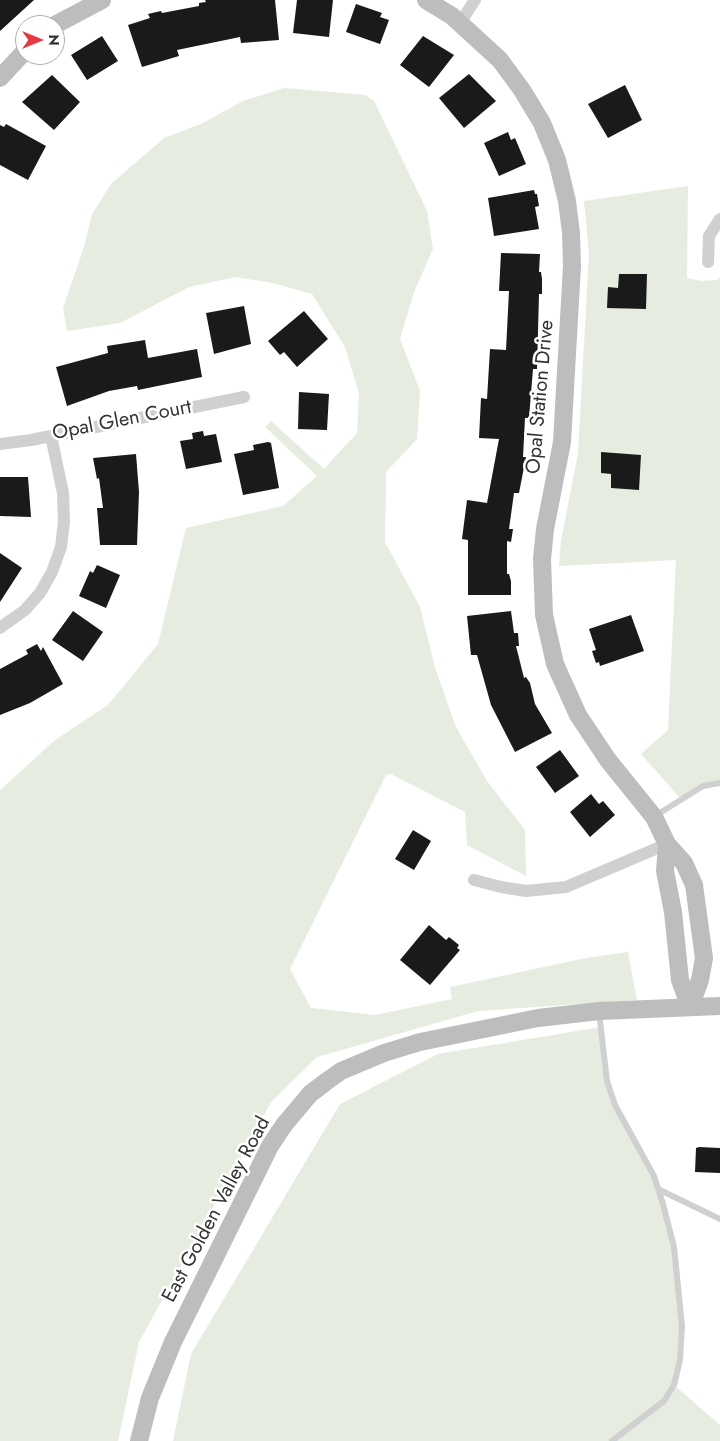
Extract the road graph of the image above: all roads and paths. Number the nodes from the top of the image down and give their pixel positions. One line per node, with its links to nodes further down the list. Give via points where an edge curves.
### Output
1 (102, 0): 4 (street)
2 (426, 0): 5 (street, Opal Station Drive)
3 (475, 0): 5 (street)
4 (65, 20)
5 (460, 23): 15 (street, Opal Station Drive, via 500,60 542,123 557,160 567,200 572,266 562,442 542,559 544,615 555,664 578,715 608,760)
6 (15, 62): 7 (street)
7 (0, 78)
8 (720, 220): 9 (street, via 710,236)
9 (708, 262)
10 (244, 397): 11 (street, Opal Glen Court)
11 (51, 436): 12 (street, Opal Glen Court); 13 (street, via 63,493 61,547 40,593 25,610)
12 (0, 444)
13 (0, 628)
14 (720, 783): 15 (lane, via 703,786)
15 (654, 817): 16 (street, Opal Station Drive)
16 (667, 844): 17 (street, via 566,888 526,891); 19 (street, Opal Station Drive, via 665,871 680,980); 19 (street, Opal Station Drive, via 684,863 694,885 703,936 700,980)
17 (474, 880)
18 (720, 1006): 19 (street, East Golden Valley Road)
19 (690, 1007): 20 (street, East Golden Valley Road)
20 (599, 1011): 21 (lane, via 607,1081 615,1106); 23 (street, East Golden Valley Road, via 512,1023 384,1052 342,1071 310,1094 270,1146 240,1206 160,1372)
21 (658, 1189): 22 (lane); 24 (lane, via 674,1247 682,1326 680,1360 674,1385 664,1401)
22 (720, 1218)
23 (139, 1441)
24 (612, 1441)

